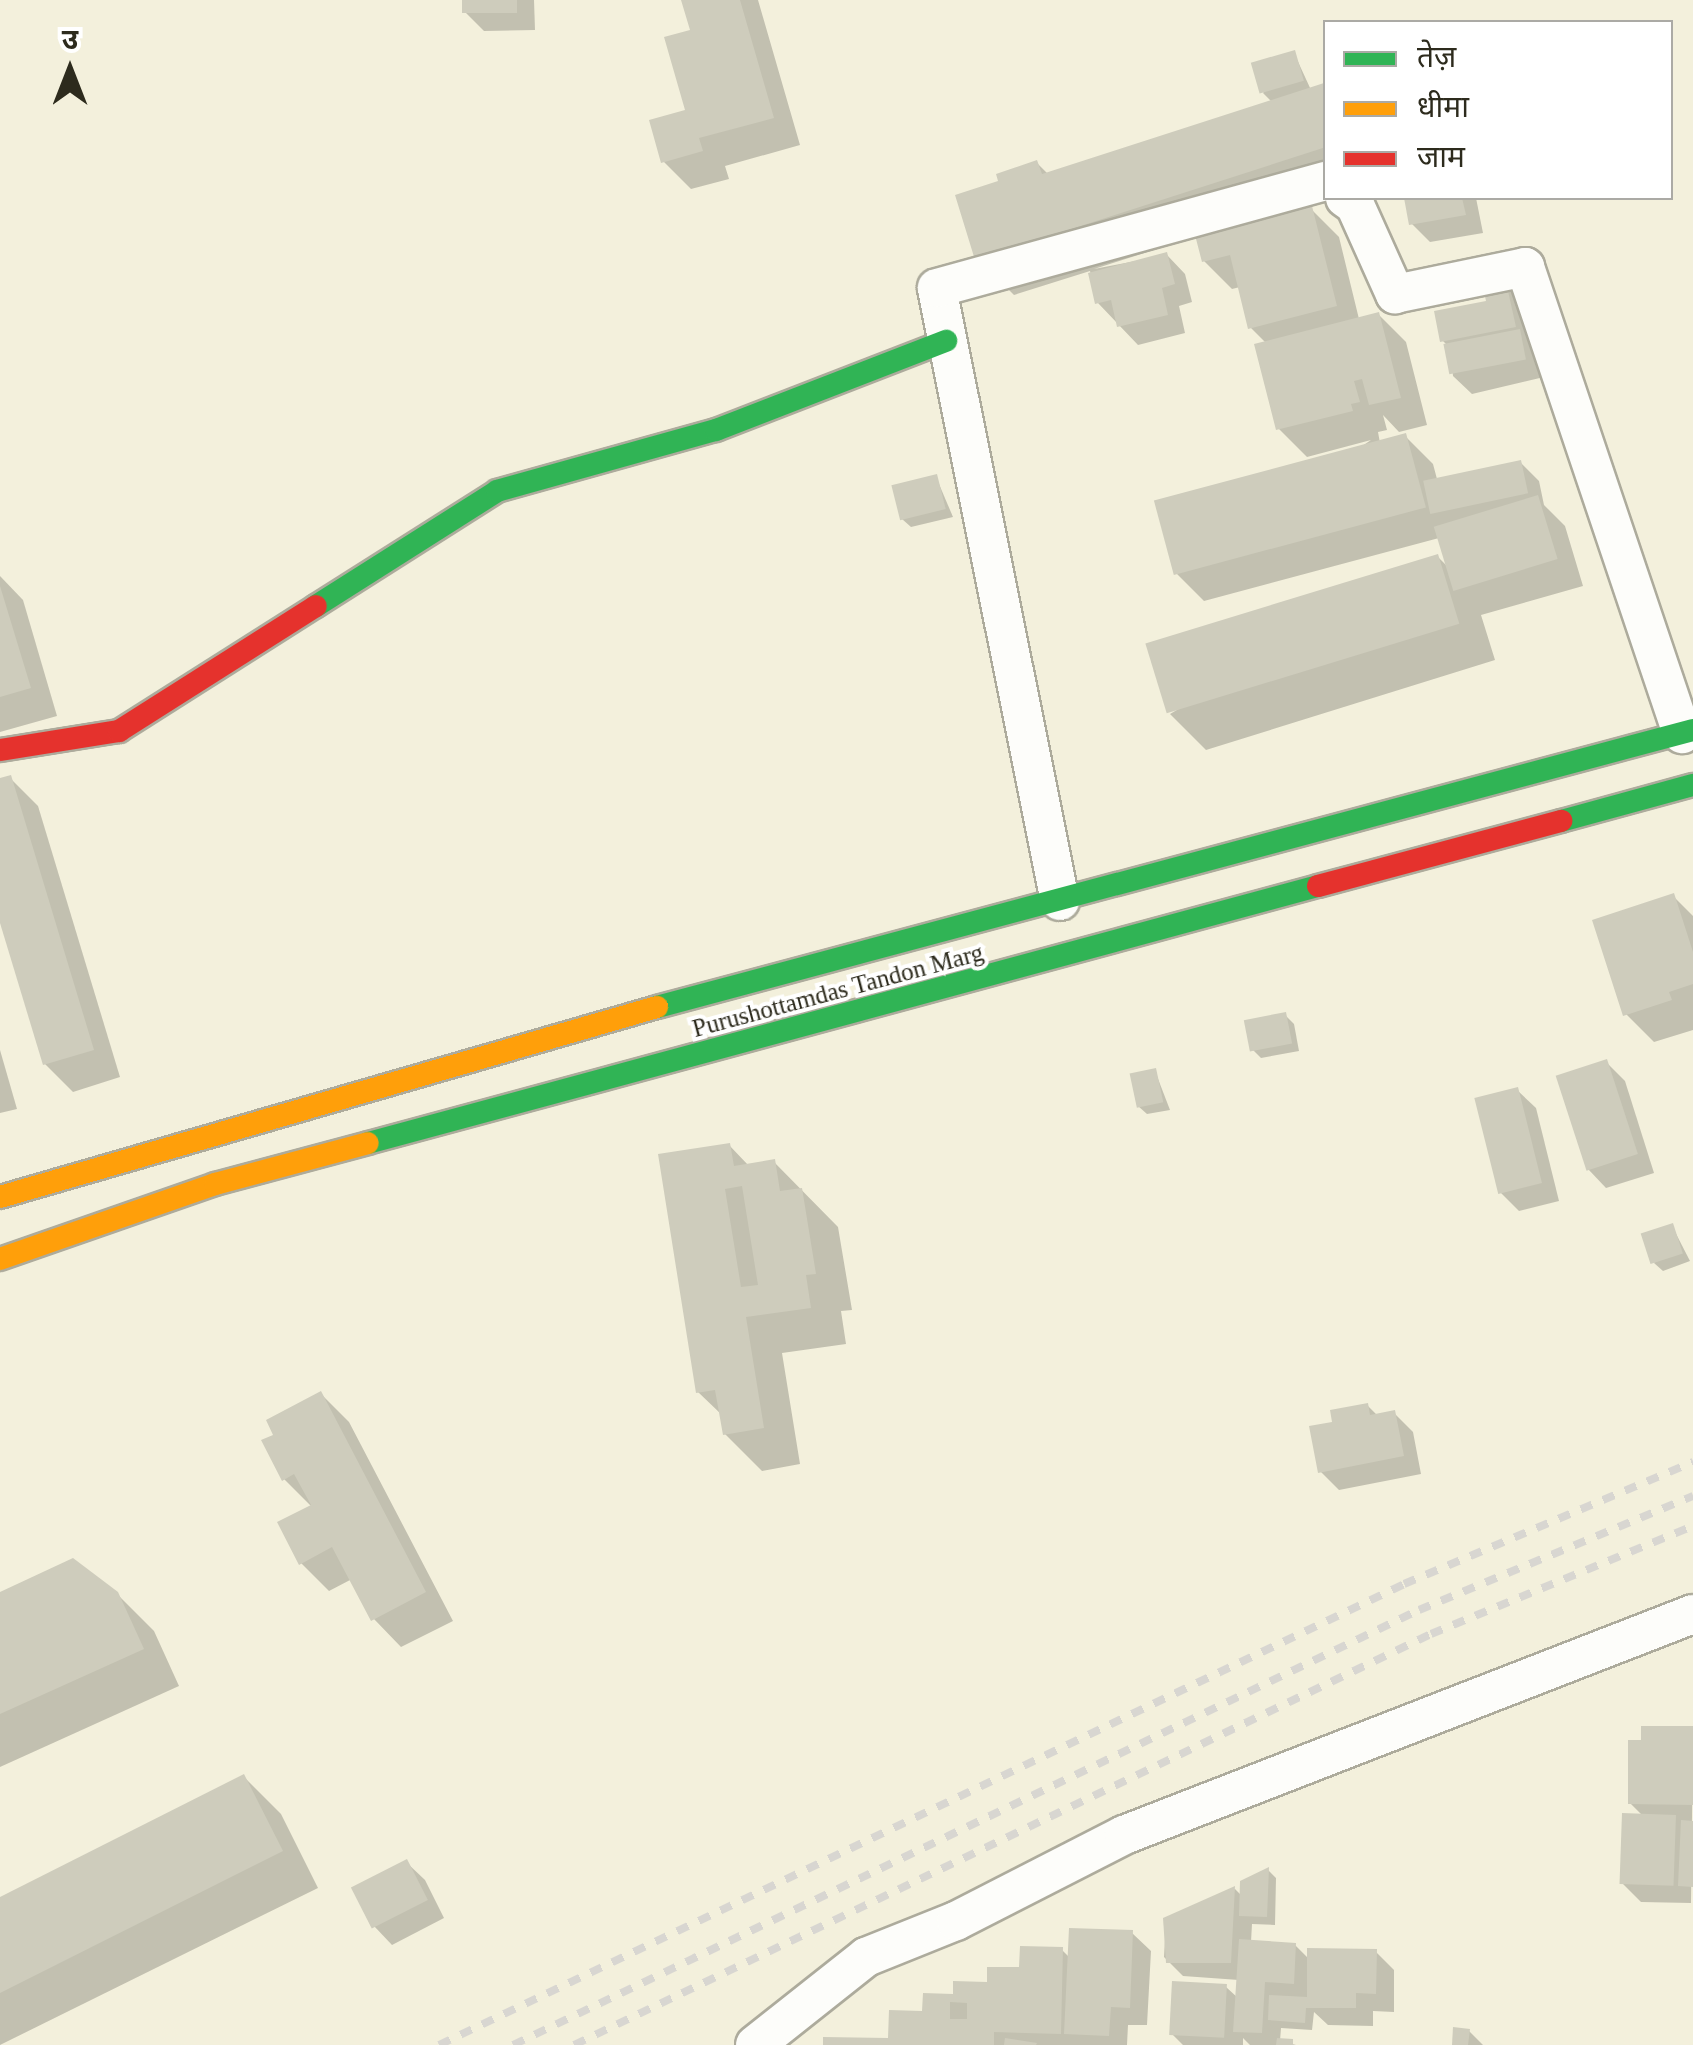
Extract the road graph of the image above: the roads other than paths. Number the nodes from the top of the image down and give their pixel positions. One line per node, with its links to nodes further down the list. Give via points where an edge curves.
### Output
1 (1323, 182): 3 (street, via 938,288)
2 (1348, 200): 4 (street, via 1394,294 1525,267)
3 (946, 341): 5 (main road, via 716,430 497,492 119,731); 7 (street)
4 (1688, 732): 7 (main road)
5 (0, 750)
6 (1693, 785): 9 (main road, Purushottamdas Tandon Marg, via 215,1184)
7 (1060, 901): 8 (main road, via 327,1097)
8 (0, 1197)
9 (0, 1259)
10 (1693, 1614): 11 (street, via 1124,1835 956,1921 866,1957)
11 (802, 2030): 12 (street)
12 (754, 2045)

